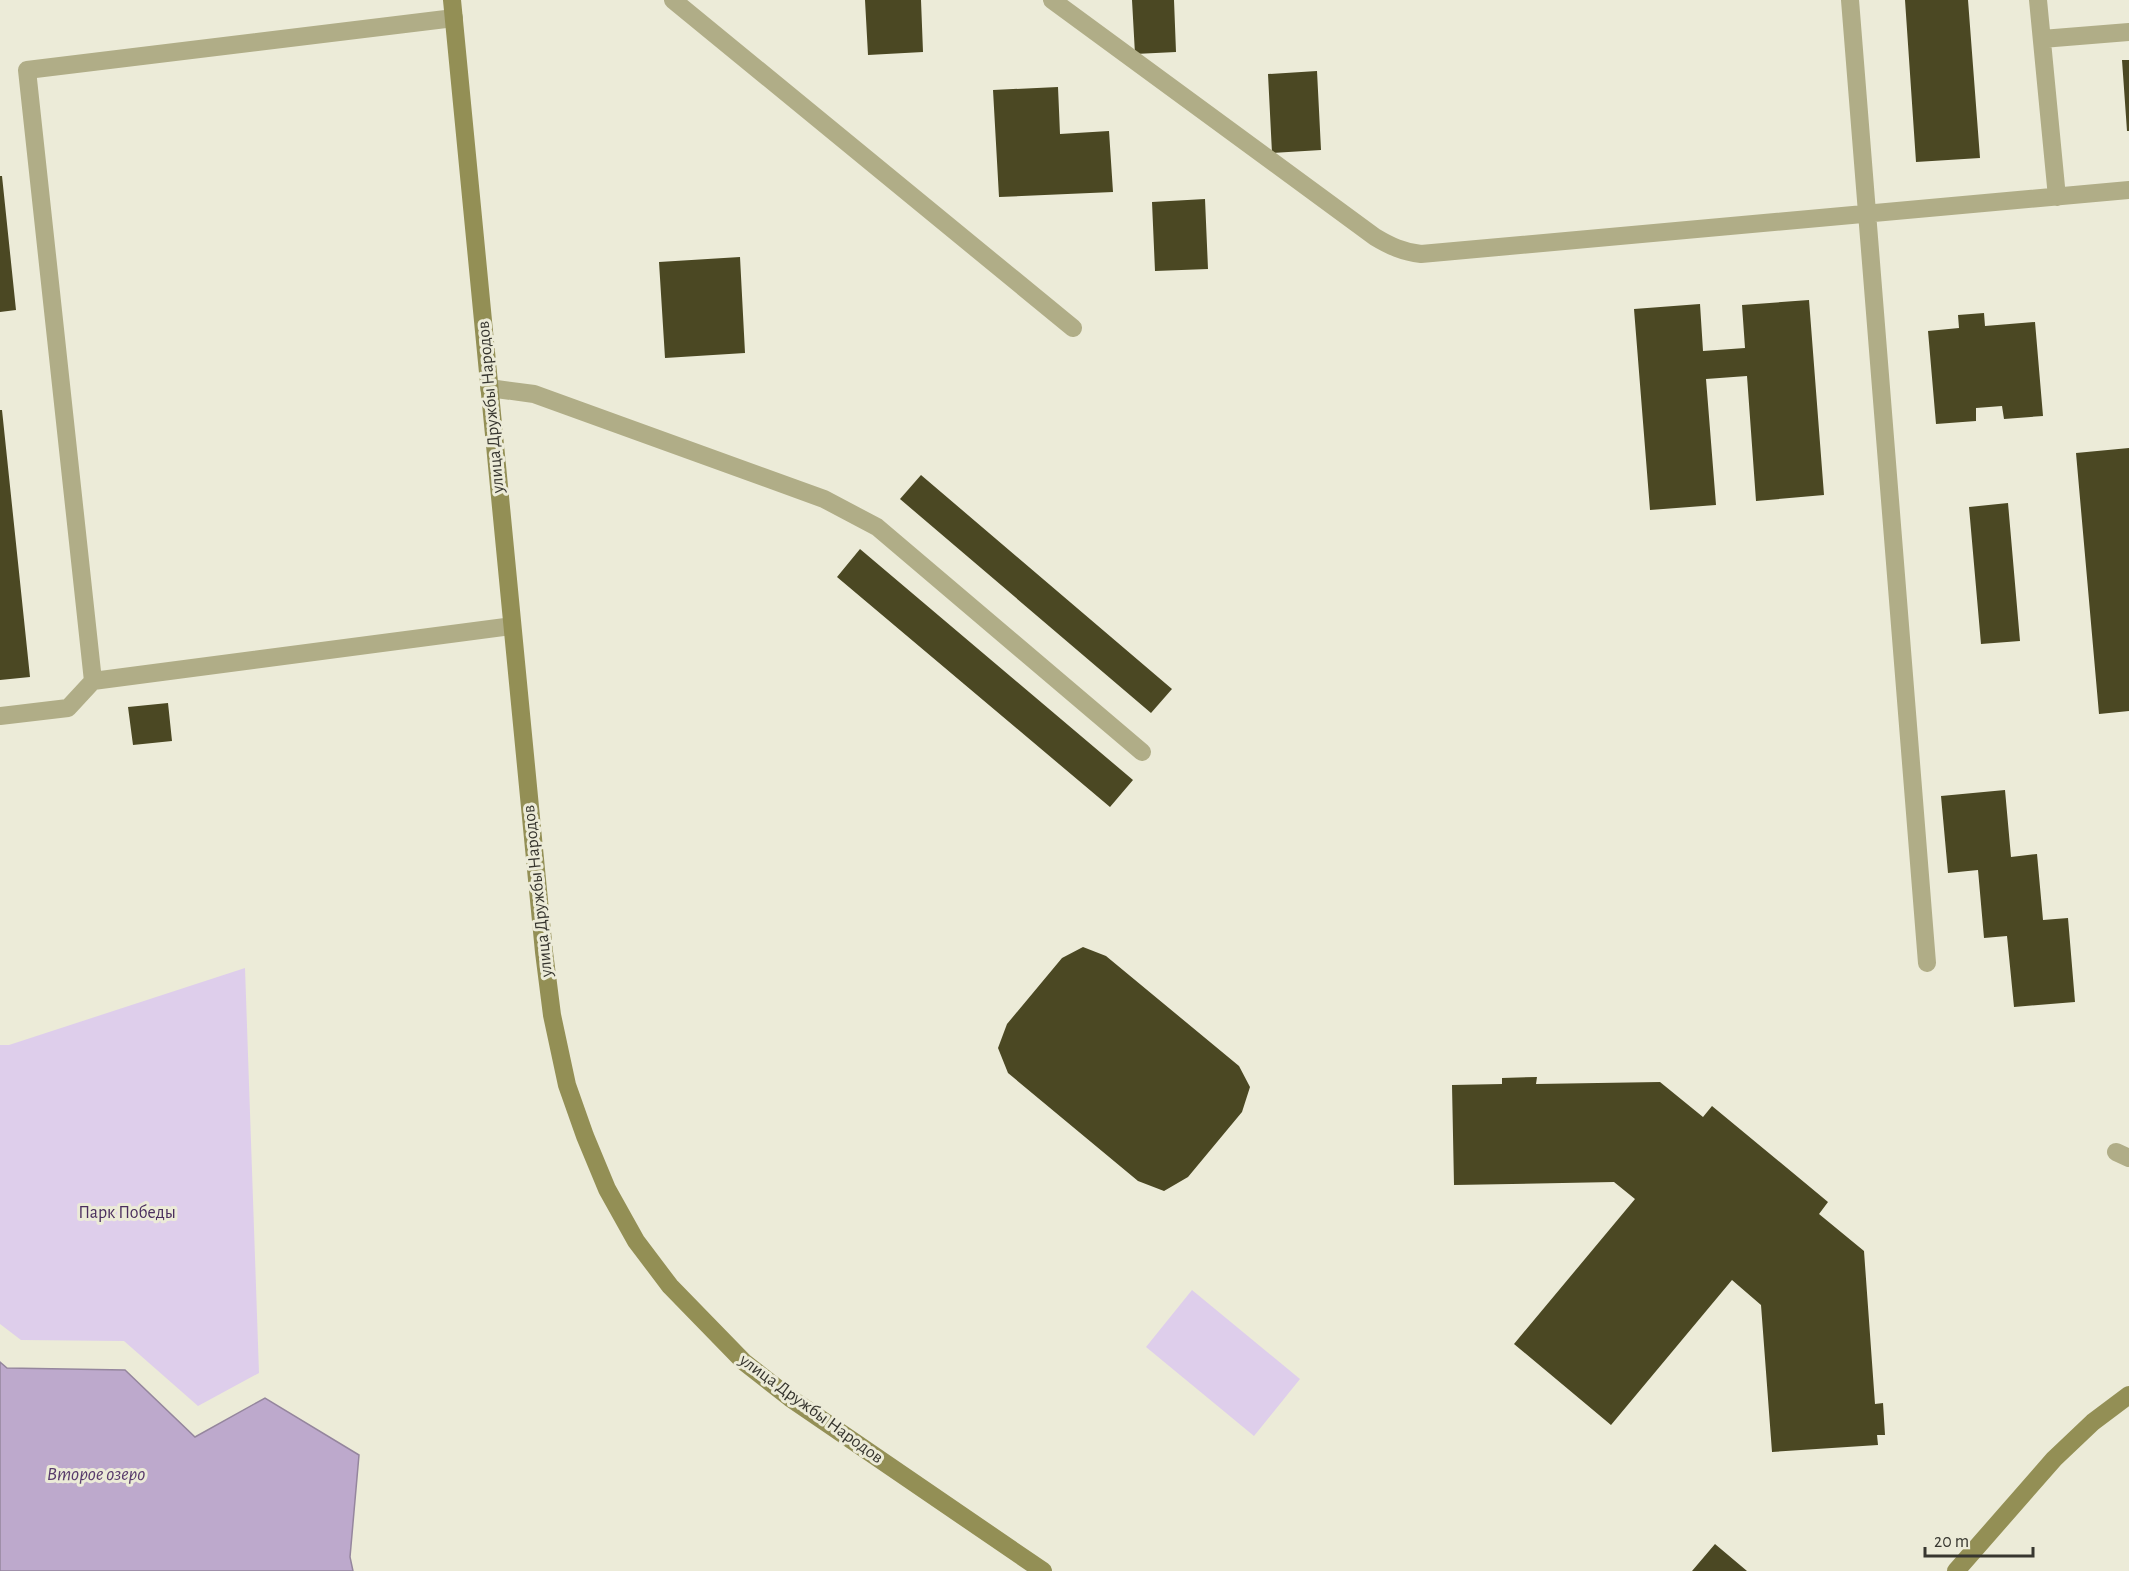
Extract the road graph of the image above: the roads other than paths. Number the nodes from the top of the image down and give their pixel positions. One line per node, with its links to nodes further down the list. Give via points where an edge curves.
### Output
1 (673, 0): 11 (lane)
2 (1052, 0): 10 (lane, via 1375,237 1408,253)
3 (1850, 0): 10 (lane)
4 (2038, 0): 7 (lane)
5 (453, 9): 12 (street, улица Дружбы Народов); 14 (lane, via 27,70)
6 (2129, 32): 7 (lane)
7 (2042, 39): 9 (lane)
8 (2129, 190): 9 (lane)
9 (2057, 196): 10 (lane)
10 (1866, 213): 17 (lane)
11 (1073, 328)
12 (489, 388): 13 (street, улица Дружбы Народов); 16 (lane, via 534,394 853,513 877,527)
13 (512, 626): 14 (lane); 19 (street, улица Дружбы Народов, via 552,1015 567,1085 585,1136 607,1189 636,1241 670,1286 744,1362 790,1398)
14 (93, 681): 15 (lane, via 68,708)
15 (0, 716)
16 (1142, 752)
17 (1928, 963)
18 (2129, 1395): 20 (street, via 2054,1459)
19 (1043, 1571)
20 (1956, 1571)

